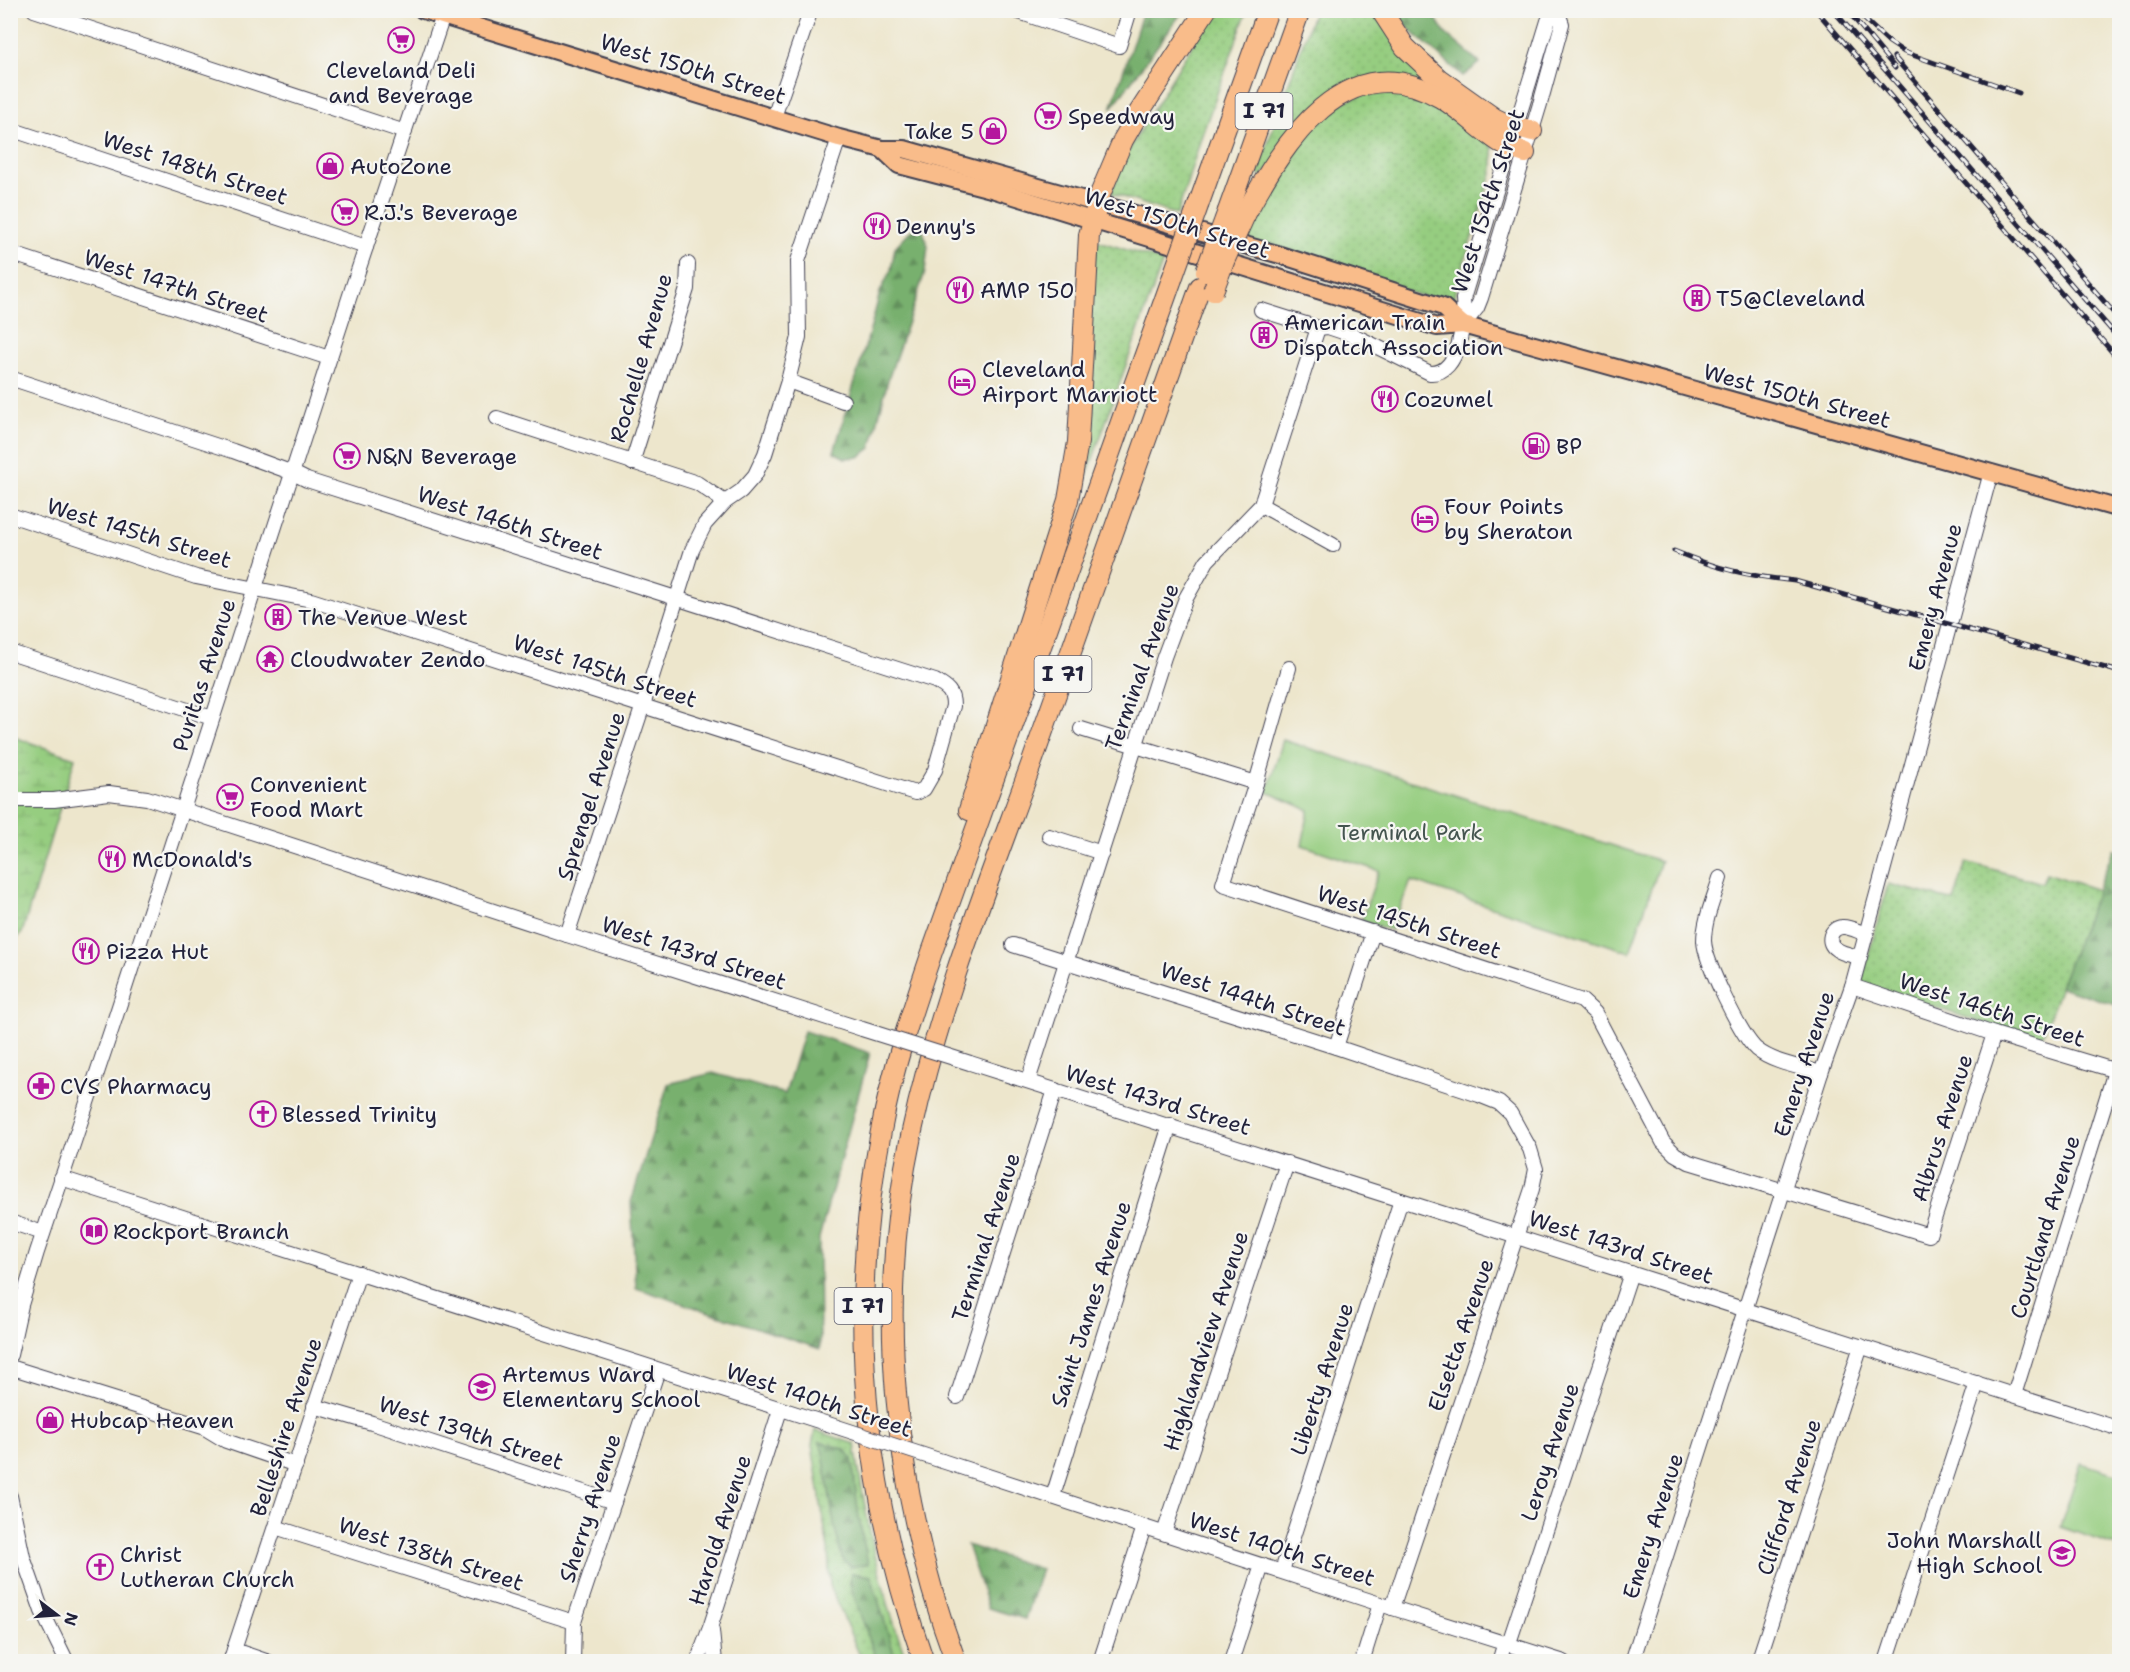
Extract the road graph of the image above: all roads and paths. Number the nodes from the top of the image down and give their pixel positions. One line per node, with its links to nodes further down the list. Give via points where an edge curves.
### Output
1 (34, 10): 15 (street)
2 (423, 10): 11 (main road, West 150th Street)
3 (811, 10): 12 (street)
4 (1013, 10): 5 (street, via 1119,46)
5 (1130, 10)
6 (1206, 10): 18 (highway, via 1123,140)
7 (1268, 10): 58 (highway, I 71, bridge)
8 (1299, 10): 19 (highway, I 71)
9 (1381, 10): 14 (highway, via 1405,47 1439,79 1494,118)
10 (1557, 11): 14 (street, West 154th Street, via 1548,21)
11 (444, 14): 12 (main road, West 150th Street); 15 (street, Puritas Avenue)
12 (774, 117): 16 (main road, West 150th Street)
13 (10, 129): 20 (street, West 148th Street)
14 (1524, 129): 17 (street, West 154th Street)
15 (405, 132): 20 (street, Puritas Avenue)
16 (839, 138): 18 (main road, West 150th Street, via 882,149 898,165); 28 (street, Sprengel Avenue, via 798,261 798,337)
17 (1517, 150): 19 (highway, via 1424,89 1403,83 1361,86 1328,102 1311,117); 24 (street, West 154th Street, via 1463,299)
18 (1096, 211): 24 (main road, West 150th Street, via 1437,327); 58 (highway, via 1089,235 1078,442 1068,500 963,828)
19 (1236, 213): 110 (highway, I 71, bridge, via 1225,259 1207,289 977,951 928,1063 910,1136 898,1226 894,1367 915,1525)
20 (366, 247): 26 (street, Puritas Avenue)
21 (10, 253): 26 (street, West 147th Street)
22 (688, 264): 31 (street, Rochelle Avenue, via 687,289)
23 (1261, 310): 25 (street)
24 (1463, 325): 25 (street, via 1453,359 1436,373 1355,336 1328,327); 33 (main road, West 150th Street)
25 (1318, 328): 35 (street, Terminal Avenue)
26 (329, 358): 32 (street, Puritas Avenue)
27 (10, 378): 32 (street, West 146th Street)
28 (788, 381): 29 (street); 34 (street, Sprengel Avenue, via 755,475)
29 (843, 401)
30 (496, 418): 31 (street)
31 (632, 463): 34 (street, via 698,483)
32 (293, 472): 39 (street, Puritas Avenue); 40 (street, West 146th Street, via 306,480)
33 (1991, 472): 36 (main road, West 150th Street); 55 (street, Emery Avenue)
34 (724, 502): 40 (street, Sprengel Avenue, via 705,524 692,550)
35 (1261, 505): 38 (street); 47 (street, Terminal Avenue, via 1207,561 1186,597)
36 (2120, 509)
37 (10, 515): 39 (street, West 145th Street, via 196,577)
38 (1333, 545)
39 (254, 589): 43 (street, West 145th Street, via 311,600); 44 (street, Puritas Avenue)
40 (677, 598): 43 (street, Sprengel Avenue); 46 (street, West 146th Street, via 935,681 949,689 953,697)
41 (10, 652): 44 (street)
42 (1289, 668): 48 (street)
43 (643, 705): 46 (street, West 145th Street, via 915,793 924,789 935,770); 56 (street, Sprengel Avenue)
44 (212, 718): 50 (street, Puritas Avenue)
45 (1081, 729): 47 (street)
46 (945, 737)
47 (1136, 746): 48 (street); 52 (street, Terminal Avenue)
48 (1256, 783): 54 (street, West 145th Street, via 1223,884)
49 (10, 800): 50 (street, West 143rd Street, via 125,794)
50 (183, 810): 56 (street, West 143rd Street); 71 (street, Puritas Avenue)
51 (1049, 836): 52 (street)
52 (1102, 853): 60 (street, Terminal Avenue)
53 (1720, 878): 65 (street, via 1704,941 1710,966 1745,1036 1757,1049 1774,1058)
54 (1373, 932): 63 (street); 72 (street, West 145th Street, via 1582,1001 1595,1013 1663,1143 1689,1162)
55 (1866, 934): 59 (street, Emery Avenue); 59 (street, via 1844,927 1831,935 1836,949)
56 (567, 935): 66 (street, West 143rd Street, bridge)
57 (1013, 945): 60 (street, West 144th Street)
58 (932, 952): 109 (highway, I 71, via 881,1130 867,1226 862,1334 868,1426 878,1496)
59 (1860, 957): 61 (street, Emery Avenue)
60 (1067, 962): 63 (street, West 144th Street); 66 (street, Terminal Avenue)
61 (1852, 986): 62 (street, West 146th Street); 65 (street, Emery Avenue)
62 (1994, 1034): 64 (street, West 146th Street); 72 (street, Albrus Avenue, via 1929,1235)
63 (1336, 1047): 68 (street, West 144th Street)
64 (2117, 1072): 85 (street, Courtland Avenue)
65 (1821, 1073): 72 (street, Emery Avenue)
66 (1028, 1081): 67 (street, West 143rd Street)
67 (1055, 1090): 69 (street, West 143rd Street); 86 (street, Terminal Avenue)
68 (1479, 1095): 76 (street, Elsetta Avenue, via 1500,1103 1510,1113 1536,1169)
69 (1170, 1125): 70 (street, West 143rd Street); 92 (street, Saint James Avenue)
70 (1287, 1163): 73 (street, West 143rd Street); 96 (street, Highlandview Avenue)
71 (61, 1179): 75 (street, Puritas Avenue); 77 (street, West 140th Street)
72 (1784, 1191): 79 (street, Emery Avenue)
73 (1401, 1200): 76 (street, West 143rd Street); 98 (street, Liberty Avenue)
74 (10, 1222): 75 (street)
75 (43, 1233): 81 (street, Puritas Avenue)
76 (1516, 1236): 78 (street, West 143rd Street); 99 (street, Elsetta Avenue)
77 (359, 1273): 83 (street, West 140th Street); 87 (street, Belleshire Avenue)
78 (1631, 1273): 79 (street, West 143rd Street); 102 (street, Leroy Avenue)
79 (1745, 1309): 80 (street, West 143rd Street); 116 (street, Emery Avenue)
80 (1861, 1346): 84 (street, West 143rd Street); 117 (street, Clifford Avenue)
81 (11, 1350)
82 (10, 1366): 90 (street, via 203,1426 226,1441)
83 (658, 1370): 88 (street, West 140th Street); 93 (street, Sherry Avenue)
84 (1977, 1383): 85 (street, West 143rd Street); 118 (street)
85 (2014, 1395): 89 (street, West 143rd Street)
86 (957, 1397)
87 (314, 1406): 90 (street, Belleshire Avenue); 93 (street, West 139th Street)
88 (780, 1410): 92 (street, West 140th Street, bridge); 101 (street, Harold Avenue)
89 (2120, 1428)
90 (296, 1465): 94 (street, Belleshire Avenue)
91 (10, 1496): 104 (street, via 23,1557)
92 (1053, 1496): 95 (street, West 140th Street)
93 (614, 1502): 100 (street, Sherry Avenue)
94 (275, 1527): 100 (street, West 138th Street); 103 (street, Belleshire Avenue)
95 (1144, 1527): 96 (street, West 140th Street); 111 (street)
96 (1164, 1533): 97 (street, West 140th Street)
97 (1262, 1565): 98 (street, West 140th Street); 112 (street)
98 (1282, 1571): 99 (street, West 140th Street)
99 (1386, 1606): 102 (street, West 140th Street); 113 (street, Elsetta Avenue)
100 (574, 1622): 106 (street, Sherry Avenue)
101 (711, 1625): 107 (street, Harold Avenue); 108 (street)
102 (1507, 1643): 114 (street, Leroy Avenue); 115 (street, West 140th Street)
103 (232, 1656): 105 (street)
104 (67, 1662)
105 (269, 1662)
106 (573, 1662)
107 (697, 1662)
108 (715, 1662)
109 (924, 1662)
110 (956, 1662)
111 (1100, 1662)
112 (1231, 1662)
113 (1362, 1662)
114 (1499, 1662)
115 (1564, 1662)
116 (1632, 1662)
117 (1758, 1662)
118 (1886, 1662)

